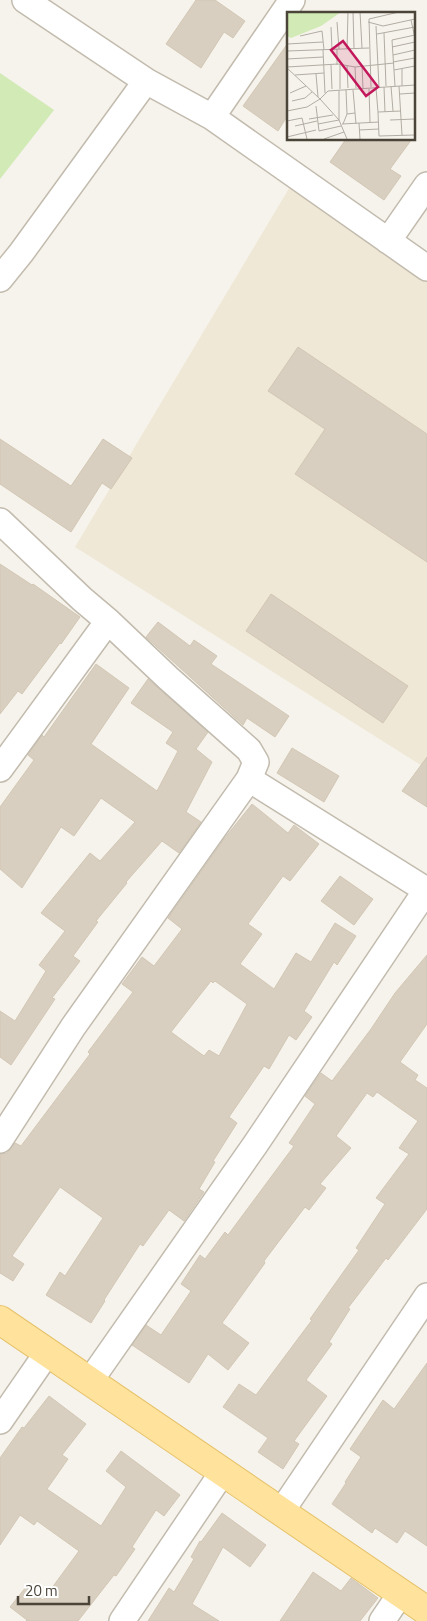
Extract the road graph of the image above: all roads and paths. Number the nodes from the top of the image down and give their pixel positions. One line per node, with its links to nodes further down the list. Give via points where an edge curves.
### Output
1 (292, 0): 4 (street)
2 (31, 2): 3 (street)
3 (146, 81): 4 (street); 8 (street)
4 (212, 117): 6 (street)
5 (427, 185): 6 (street)
6 (388, 241): 7 (street)
7 (427, 268)
8 (0, 279)
9 (0, 521): 10 (street)
10 (108, 621): 11 (street); 12 (street, via 249,750 256,762)
11 (0, 769)
12 (249, 779): 13 (street); 14 (street, via 73,1028)
13 (427, 889): 18 (street, via 256,1146)
14 (0, 1140)
15 (427, 1296): 21 (street)
16 (0, 1320): 17 (main road)
17 (47, 1353): 18 (main road); 19 (street)
18 (90, 1382): 20 (main road)
19 (0, 1421)
20 (222, 1473): 21 (main road); 24 (street)
21 (281, 1512): 22 (main road)
22 (401, 1593): 23 (main road); 25 (street)
23 (427, 1611)
24 (122, 1621)
25 (382, 1621)

